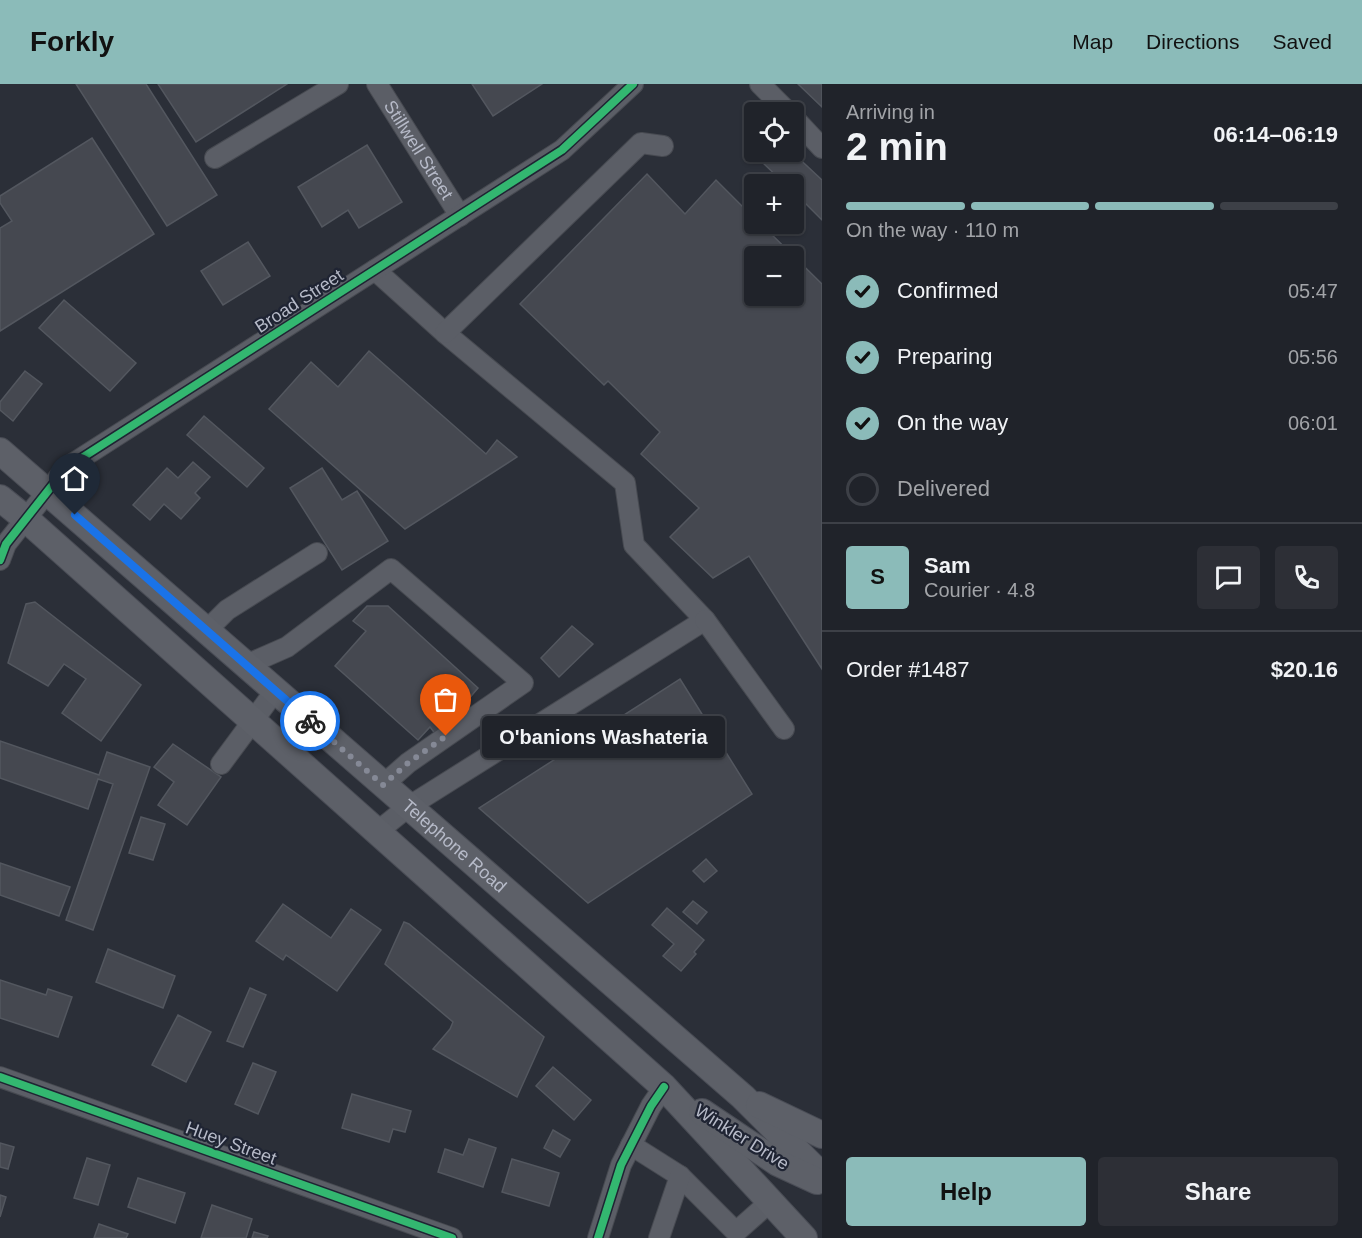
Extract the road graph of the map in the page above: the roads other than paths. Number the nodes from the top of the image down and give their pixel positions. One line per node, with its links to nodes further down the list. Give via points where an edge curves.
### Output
1 (338, 84): 9 (street)
2 (377, 84): 10 (street, Stillwell Street)
3 (633, 84): 10 (street, Broad Street, via 562,150)
4 (760, 84): 5 (street)
5 (778, 102)
6 (804, 129): 8 (street)
7 (663, 146): 12 (street, via 641,143)
8 (822, 148)
9 (215, 158)
10 (460, 216): 11 (street, Broad Street)
11 (375, 270): 12 (street); 14 (street, Broad Street, via 66,468)
12 (445, 333): 19 (street, via 625,483 634,545)
13 (0, 451): 14 (main road, Telephone Road)
14 (48, 492): 16 (street, Broad Street); 20 (main road, Telephone Road)
15 (0, 498): 16 (main road)
16 (26, 519): 18 (street, Broad Street, via 6,544); 23 (main road)
17 (316, 553): 20 (street, via 226,610)
18 (0, 560)
19 (705, 620): 24 (street); 27 (street)
20 (207, 630): 21 (main road, Telephone Road)
21 (246, 665): 22 (main road, Telephone Road); 26 (street, via 287,647 391,569 523,683 408,763)
22 (275, 690): 23 (street); 26 (main road, Telephone Road)
23 (252, 721): 25 (street); 28 (main road)
24 (784, 729)
25 (221, 764)
26 (383, 785): 27 (main road, Telephone Road)
27 (408, 807): 28 (street); 31 (main road, Telephone Road)
28 (377, 832): 30 (main road)
29 (0, 1077): 38 (street, Huey Street)
30 (664, 1087): 33 (street); 36 (main road, Winkler Drive, via 778,1162); 37 (main road)
31 (742, 1097): 32 (main road, Winkler Drive); 35 (main road, Telephone Road)
32 (822, 1135)
33 (631, 1145): 34 (street); 39 (street)
34 (680, 1176): 37 (street, via 736,1232); 40 (street)
35 (822, 1176)
36 (822, 1183)
37 (771, 1202): 41 (main road)
38 (452, 1238)
39 (598, 1238)
40 (658, 1238)
41 (804, 1238)

